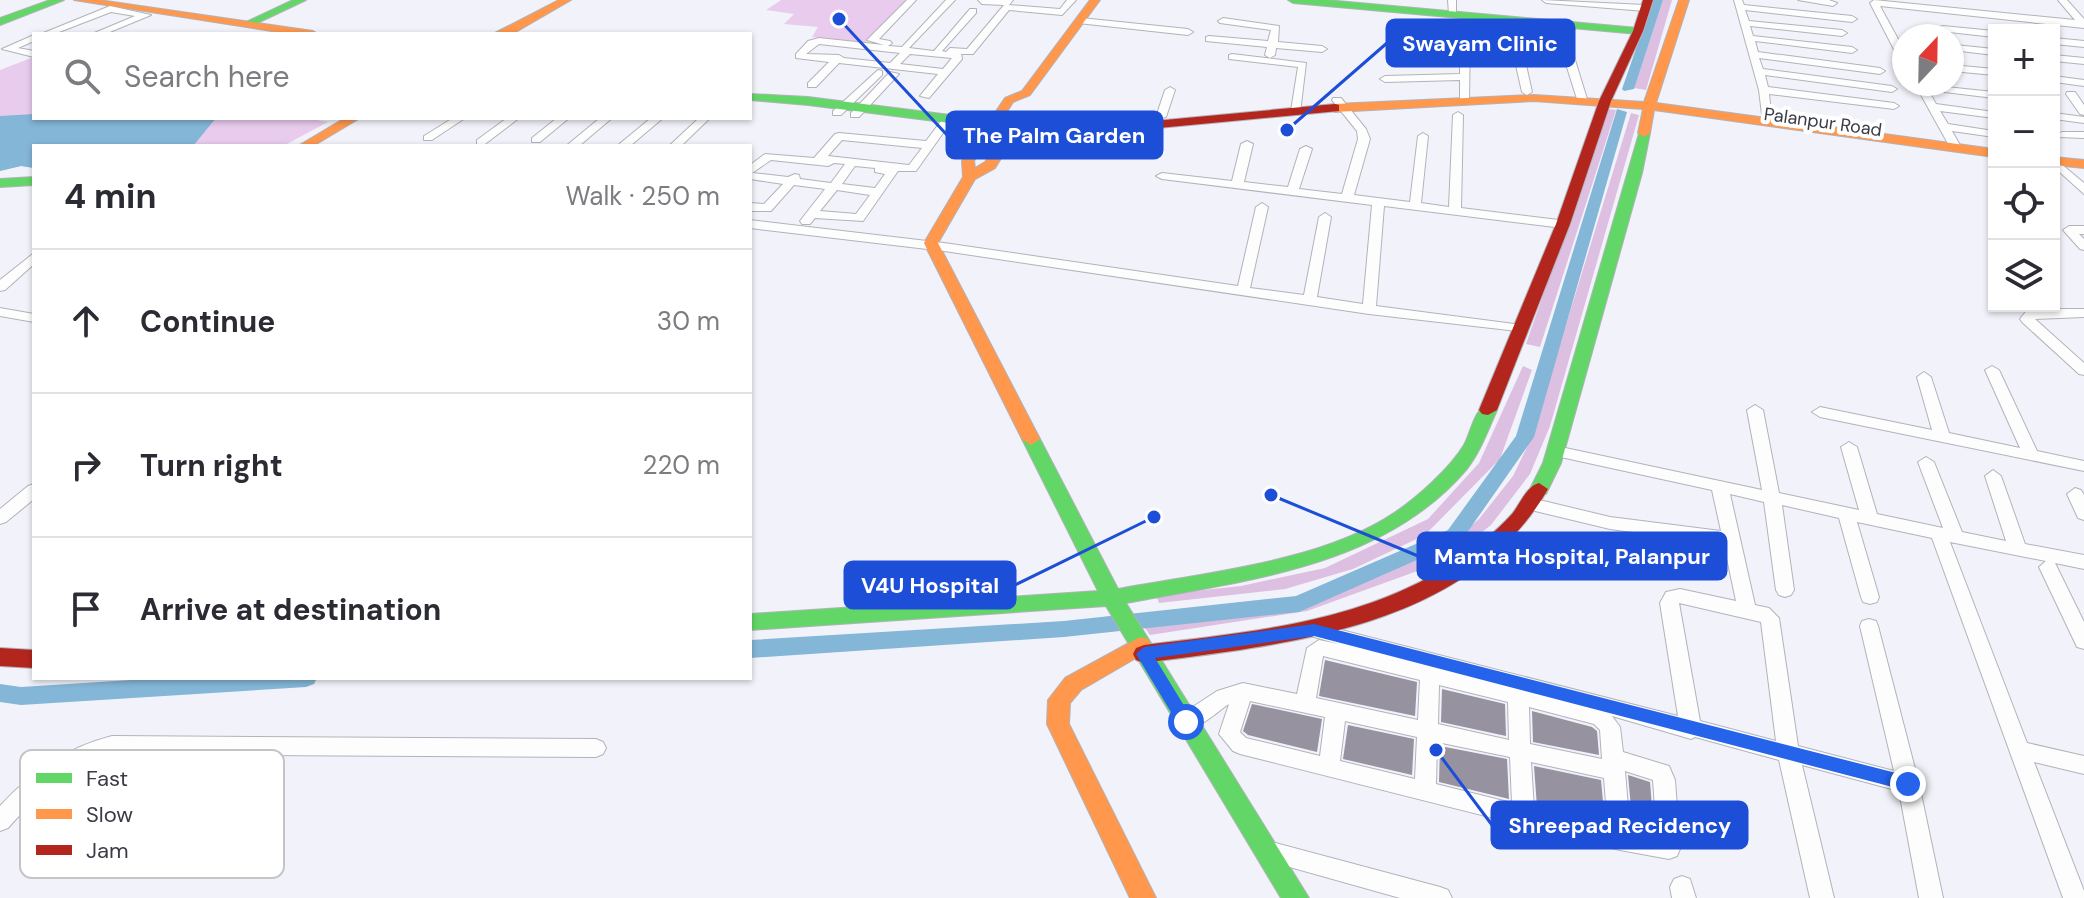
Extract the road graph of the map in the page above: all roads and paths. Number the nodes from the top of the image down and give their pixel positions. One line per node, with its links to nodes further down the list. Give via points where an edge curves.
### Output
1 (25, 0): 32 (street)
2 (34, 0): 32 (street)
3 (48, 0): 32 (street)
4 (59, 0): 32 (street)
5 (79, 0): 31 (street)
6 (301, 0): 41 (street)
7 (566, 0): 54 (street)
8 (912, 0): 33 (street)
9 (982, 0): 23 (street); 29 (street)
10 (1044, 0): 28 (street)
11 (1072, 0): 28 (street, via 1062,12)
12 (1095, 0): 38 (street)
13 (1293, 0): 26 (street)
14 (1546, 0): 19 (street)
15 (1684, 0): 115 (street)
16 (1802, 0): 21 (street)
17 (2012, 0): 30 (street)
18 (2062, 0): 44 (street)
19 (1574, 1): 24 (street)
20 (1869, 2): 27 (street); 64 (street)
21 (1833, 3)
22 (948, 4): 29 (street); 37 (street)
23 (1007, 4): 28 (street); 47 (street)
24 (1647, 4): 49 (street)
25 (1739, 4): 36 (street); 40 (street)
26 (1452, 7): 42 (street)
27 (1930, 8): 43 (street); 44 (street)
28 (1036, 10)
29 (973, 11): 45 (street)
30 (2022, 12)
31 (155, 13): 41 (street); 50 (street, via 110,9); 51 (street); 52 (street)
32 (0, 15)
33 (895, 17): 34 (street); 70 (street, via 872,40)
34 (907, 18)
35 (919, 19): 37 (street)
36 (1852, 19)
37 (931, 21): 56 (street)
38 (1081, 21): 55 (street); 107 (street)
39 (1223, 21): 68 (street, via 1276,28)
40 (1745, 23): 57 (street); 61 (street)
41 (246, 24): 53 (street)
42 (1559, 24): 49 (street); 81 (street)
43 (1940, 24)
44 (2084, 24)
45 (960, 25): 47 (street); 60 (street)
46 (1512, 25): 77 (street)
47 (990, 28): 73 (street, via 969,53)
48 (1465, 31): 113 (street)
49 (1638, 31): 114 (street)
50 (51, 32)
51 (103, 32)
52 (113, 32)
53 (300, 32)
54 (507, 32)
55 (1188, 32)
56 (919, 33): 60 (street); 70 (street)
57 (1842, 33)
58 (1964, 33): 59 (street)
59 (1988, 34)
60 (950, 36): 73 (street)
61 (1749, 38): 74 (street); 79 (street)
62 (32, 39): 78 (street, via 7,49)
63 (1209, 39): 68 (street)
64 (1892, 39)
65 (2060, 42): 66 (street)
66 (2084, 44)
67 (853, 45): 69 (street); 87 (street); 87 (street, via 816,41 799,56)
68 (1272, 45): 72 (street); 83 (street)
69 (866, 46): 70 (street); 85 (street)
70 (907, 48): 73 (street); 76 (street); 93 (street)
71 (1964, 48): 75 (street)
72 (1322, 49)
73 (938, 50)
74 (1852, 50)
75 (1988, 51)
76 (923, 52): 88 (street); 95 (street, via 958,56)
77 (1518, 53): 81 (street); 106 (street)
78 (32, 54)
79 (1754, 54): 91 (street); 92 (street)
80 (1232, 57): 83 (street)
81 (1568, 58): 109 (street)
82 (2060, 59): 84 (street)
83 (1268, 61): 118 (street, via 1303,65)
84 (2084, 61)
85 (850, 62): 87 (street); 93 (street)
86 (1964, 62): 90 (street)
87 (832, 64): 93 (street); 98 (street)
88 (908, 68): 93 (street); 95 (street)
89 (1964, 69): 90 (street)
90 (1969, 70): 94 (street)
91 (1758, 71): 100 (street); 104 (street)
92 (1880, 71)
93 (887, 72): 95 (street); 99 (street); 102 (street)
94 (1988, 72)
95 (942, 76): 110 (street)
96 (2060, 80): 97 (street)
97 (2084, 83)
98 (812, 85)
99 (862, 88): 102 (street); 120 (street)
100 (1892, 89)
101 (1964, 89): 105 (street)
102 (879, 90): 120 (street)
103 (1170, 90): 133 (street)
104 (1764, 90): 117 (street); 124 (street)
105 (1988, 91)
106 (1527, 92): 109 (street); 113 (street)
107 (1026, 93): 135 (street, via 1009,100); 136 (street, via 1030,103)
108 (2071, 94): 121 (street)
109 (1581, 95): 113 (street); 114 (street, Palanpur Road)
110 (925, 96)
111 (1926, 96): 119 (street)
112 (752, 97): 120 (street, via 801,108)
113 (1463, 97): 116 (street, via 1389,93); 179 (street)
114 (1606, 97): 115 (street, Palanpur Road); 183 (street)
115 (1650, 102): 124 (street, Palanpur Road); 204 (street, via 1636,173)
116 (1341, 104): 118 (street); 174 (street, via 1364,139)
117 (1894, 106)
118 (1297, 107): 133 (street)
119 (1933, 107): 122 (street); 142 (street)
120 (850, 110): 134 (street)
121 (2084, 112)
122 (1988, 114)
123 (2060, 117): 132 (street)
124 (1766, 118): 142 (street, Palanpur Road)
125 (350, 120): 145 (street)
126 (457, 120): 141 (street)
127 (511, 120): 144 (street)
128 (561, 120): 143 (street)
129 (604, 120): 146 (street)
130 (656, 120): 147 (street)
131 (703, 120): 148 (street)
132 (2084, 120)
133 (1150, 121): 136 (street)
134 (945, 122): 135 (street); 150 (street)
135 (988, 129): 136 (street); 164 (street, via 968,161)
136 (1014, 133): 164 (street, via 990,165)
137 (1988, 135): 142 (street)
138 (2062, 135): 139 (street)
139 (2084, 135)
140 (1423, 136): 178 (street)
141 (428, 138)
142 (1950, 138): 151 (street, Palanpur Road); 153 (street)
143 (536, 140)
144 (481, 142)
145 (308, 144)
146 (574, 144)
147 (626, 144)
148 (677, 144)
149 (1247, 144): 168 (street)
150 (928, 145): 150 (street, via 839,136 820,158 912,169)
151 (1988, 145)
152 (1306, 149): 173 (street)
153 (1988, 151)
154 (2060, 155): 155 (street)
155 (2084, 157)
156 (810, 161): 159 (street); 161 (street, via 769,156); 166 (street)
157 (2060, 162): 158 (street)
158 (2084, 164)
159 (850, 166): 169 (street); 172 (street, via 893,172)
160 (2060, 167): 171 (street)
161 (752, 171)
162 (752, 173): 166 (street)
163 (1162, 176): 168 (street)
164 (970, 177): 186 (street)
165 (32, 181): 167 (street)
166 (791, 181): 169 (street); 176 (street, via 767,208)
167 (6, 183): 170 (street)
168 (1237, 185): 173 (street)
169 (833, 186): 172 (street); 180 (street)
170 (32, 188)
171 (2084, 190)
172 (878, 192): 180 (street, via 857,219)
173 (1292, 192): 174 (street)
174 (1347, 198): 175 (street)
175 (1378, 202): 178 (street); 192 (street)
176 (752, 207)
177 (1262, 207): 190 (street)
178 (1415, 207): 179 (street)
179 (1455, 212): 183 (street)
180 (811, 214): 184 (street)
181 (1325, 217): 191 (street)
182 (752, 224): 184 (street)
183 (1563, 224): 196 (street)
184 (800, 229): 186 (street)
185 (2084, 230): 187 (street, via 2069,230)
186 (931, 243): 190 (street); 225 (street)
187 (2084, 246)
188 (32, 259): 189 (street)
189 (0, 287)
190 (1243, 291): 191 (street)
191 (1310, 301): 192 (street)
192 (1369, 310): 196 (street)
193 (0, 312): 195 (street)
194 (2084, 313): 198 (street, via 2032,313 2027,319)
195 (32, 318)
196 (1522, 329): 225 (street, via 1460,465 1401,518 1344,546 1276,567)
197 (1992, 370): 205 (street)
198 (2084, 371)
199 (1924, 377): 202 (street)
200 (1755, 410): 212 (street)
201 (1820, 412): 202 (street)
202 (1942, 437): 205 (street)
203 (1849, 447): 217 (street)
204 (1556, 451): 209 (street); 213 (street)
205 (2031, 455): 207 (street)
206 (1926, 462): 218 (street)
207 (2084, 466)
208 (1993, 476): 220 (street)
209 (1720, 487): 212 (street); 219 (street)
210 (32, 492): 216 (street)
211 (2075, 494): 215 (street)
212 (1772, 498): 214 (street); 223 (street)
213 (1531, 504): 219 (street, via 1610,523); 229 (street, via 1499,540 1427,588)
214 (1846, 513): 217 (street); 224 (street)
215 (2084, 514)
216 (0, 518)
217 (1870, 518): 218 (street)
218 (1948, 538): 220 (street); 245 (street)
219 (1732, 539): 226 (street)
220 (2018, 549): 221 (street)
221 (2084, 562)
222 (2048, 567): 230 (street)
223 (1785, 590)
224 (1870, 597)
225 (1116, 603): 227 (street); 231 (street)
226 (1747, 608): 240 (street, via 1680,596 1669,603); 246 (street, via 1770,618)
227 (752, 622)
228 (1869, 626): 250 (street)
229 (1314, 630): 231 (street); 240 (street)
230 (2084, 642)
231 (1142, 649): 239 (street); 257 (street, via 1073,684 1059,700 1058,724)
232 (0, 657): 233 (street)
233 (32, 659)
234 (1430, 674): 236 (street); 237 (street, via 1319,648); 241 (street)
235 (1243, 691): 237 (street); 239 (street); 249 (street, via 1229,734 1234,742)
236 (1518, 696): 244 (street); 247 (street, via 1600,717 1610,727)
237 (1305, 703): 238 (street)
238 (1336, 710): 241 (street); 249 (street)
239 (1186, 722): 256 (street)
240 (1691, 730): 246 (street)
241 (1428, 731): 244 (street); 251 (street)
242 (596, 748): 243 (street, via 112,745)
243 (87, 750)
244 (1521, 750): 247 (street); 253 (street)
245 (2020, 750): 248 (street); 262 (street)
246 (1788, 752): 250 (street); 260 (street)
247 (1613, 764): 255 (street); 255 (street, via 1661,773 1670,844 1662,850)
248 (2084, 765)
249 (1329, 767): 251 (street)
250 (1908, 784): 261 (street)
251 (1425, 791): 253 (street)
252 (20, 799): 254 (street)
253 (1523, 816): 255 (street)
254 (0, 821)
255 (1620, 840)
256 (1268, 851): 258 (street); 259 (street)
257 (1143, 898)
258 (1296, 898)
259 (1440, 898)
260 (1822, 898)
261 (1931, 898)
262 (2075, 898)

